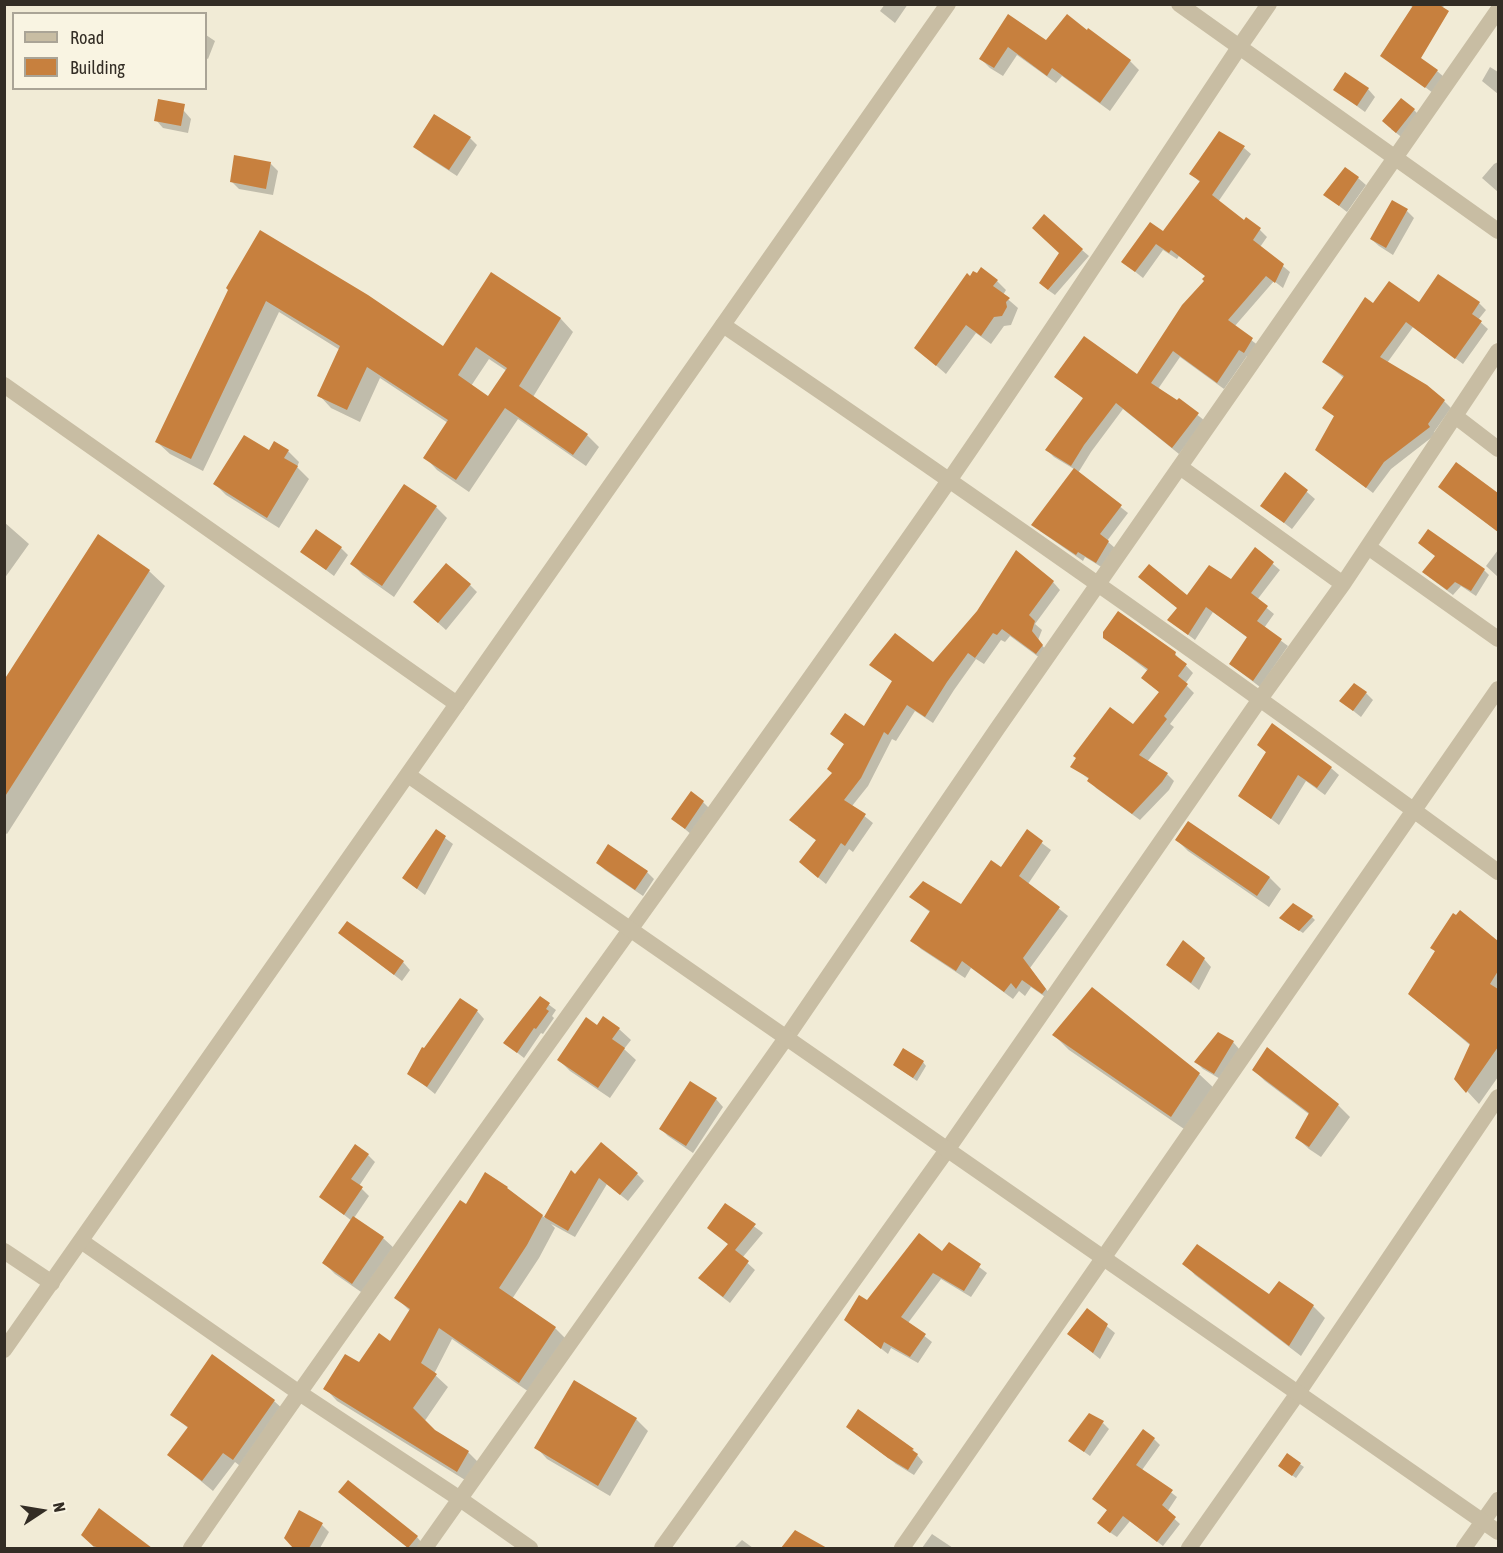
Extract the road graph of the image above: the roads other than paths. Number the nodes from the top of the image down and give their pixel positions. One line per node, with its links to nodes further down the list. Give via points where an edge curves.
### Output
1 (948, 4): 8 (street)
2 (1179, 4): 5 (street)
3 (1269, 4): 5 (street)
4 (1498, 10): 6 (street)
5 (1240, 46): 6 (street); 14 (street)
6 (1396, 159): 7 (street); 13 (street)
7 (1498, 231)
8 (723, 325): 14 (street); 21 (street)
9 (1498, 351): 11 (street)
10 (4, 385): 21 (street)
11 (1455, 416): 12 (street); 15 (street)
12 (1498, 449)
13 (1180, 468): 16 (street); 17 (street)
14 (950, 479): 17 (street); 25 (street)
15 (1368, 548): 16 (street); 18 (street)
16 (1343, 584): 20 (street)
17 (1098, 586): 20 (street); 26 (street)
18 (1498, 639)
19 (1498, 689): 23 (street)
20 (1260, 699): 23 (street); 28 (street)
21 (457, 704): 22 (street)
22 (408, 775): 25 (street); 29 (street)
23 (1414, 810): 24 (street); 31 (street)
24 (1498, 872)
25 (631, 930): 26 (street); 34 (street)
26 (786, 1038): 28 (street); 36 (street)
27 (1498, 1097): 35 (street)
28 (947, 1150): 31 (street); 43 (street)
29 (81, 1241): 32 (street); 34 (street)
30 (4, 1251): 32 (street)
31 (1104, 1258): 35 (street); 44 (street)
32 (52, 1282): 33 (street)
33 (4, 1350)
34 (298, 1392): 36 (street); 40 (street)
35 (1298, 1393): 38 (street); 45 (street)
36 (460, 1499): 41 (street); 42 (street)
37 (1498, 1500): 38 (street)
38 (1483, 1521): 39 (street); 46 (street)
39 (1498, 1532)
40 (191, 1548)
41 (425, 1548)
42 (530, 1548)
43 (662, 1548)
44 (902, 1548)
45 (1188, 1548)
46 (1464, 1548)

